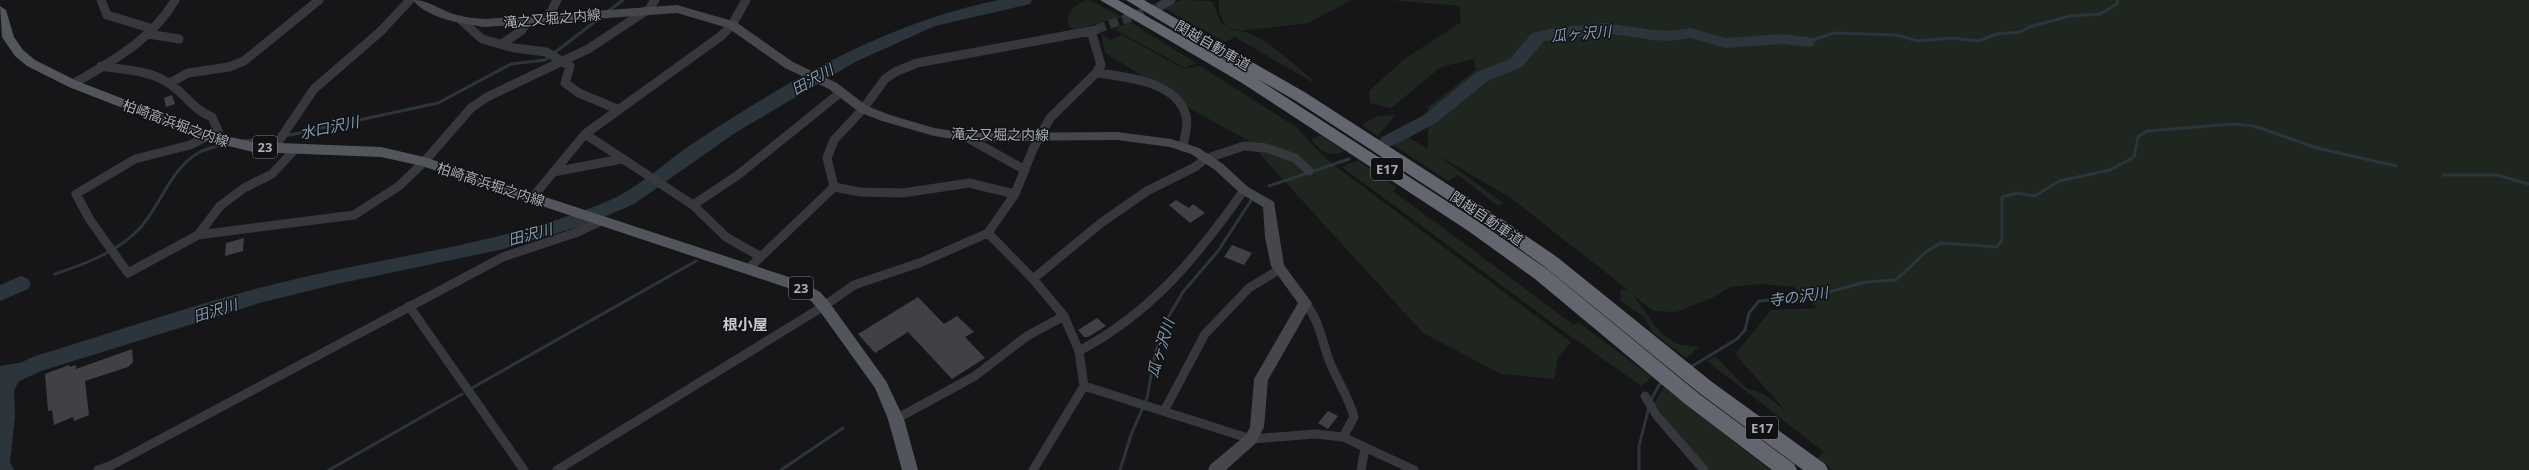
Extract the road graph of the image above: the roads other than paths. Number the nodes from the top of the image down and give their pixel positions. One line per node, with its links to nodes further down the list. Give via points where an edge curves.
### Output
1 (101, 0): 18 (street, via 107,15)
2 (175, 0): 18 (street, via 170,10)
3 (319, 0): 24 (street, via 244,61 229,67 188,73)
4 (410, 0): 34 (street, via 381,31 314,89)
5 (419, 0): 15 (main road, 滝之又堀之内線, via 426,6)
6 (557, 0): 14 (street)
7 (746, 0): 17 (street)
8 (1107, 0): 59 (highway, 関越自動車道 / E17, via 1254,82 1444,206)
9 (1133, 0): 59 (highway, 関越自動車道 / E17, via 1302,97 1494,222 1551,262)
10 (1171, 0): 12 (street)
11 (652, 5): 14 (main road, 滝之又堀之内線); 17 (main road, 滝之又堀之内線); 21 (street, via 588,49)
12 (1160, 6)
13 (0, 10): 25 (main road, 柏崎高浜堀之内線 / 23, via 8,38 19,53 32,63)
14 (546, 19): 16 (main road, 滝之又堀之内線)
15 (461, 20): 16 (main road, 滝之又堀之内線, via 485,23); 20 (street, via 482,39)
16 (528, 21): 20 (street, via 521,31)
17 (732, 25): 26 (main road, 滝之又堀之内線, via 795,67); 27 (street, via 711,44)
18 (151, 31): 19 (street); 22 (street)
19 (179, 39)
20 (502, 44): 21 (street, via 546,52)
21 (563, 62): 27 (street, via 570,66 565,83 579,93); 38 (street, via 471,108)
22 (101, 66): 24 (street, via 145,74); 25 (street)
23 (1096, 73): 28 (street, via 1101,65 1094,30 906,66 885,79); 30 (street, via 1050,118); 33 (street, via 1121,77 1172,94 1186,116)
24 (170, 83): 32 (street, via 204,116 212,117 218,125 218,131)
25 (74, 84): 32 (main road, 柏崎高浜堀之内線 / 23)
26 (837, 89): 28 (main road, 滝之又堀之内線); 46 (street, via 738,175)
27 (616, 109): 29 (street)
28 (863, 109): 31 (main road, 滝之又堀之内線, via 934,132); 42 (street, via 834,140 828,151 827,158)
29 (585, 134): 36 (street); 41 (street)
30 (1041, 135): 31 (main road, 滝之又堀之内線); 33 (main road, 滝之又堀之内線, via 1117,136); 39 (street)
31 (966, 137): 39 (street)
32 (209, 138): 34 (main road, 柏崎高浜堀之内線 / 23, via 232,144); 49 (street, via 182,148 143,156 76,194 90,220 128,273)
33 (1183, 147): 37 (main road, 滝之又堀之内線, via 1195,151)
34 (274, 148): 35 (main road, 柏崎高浜堀之内線 / 23)
35 (296, 148): 38 (main road, 柏崎高浜堀之内線 / 23, via 381,152); 49 (street, via 272,174 244,188 220,206)
36 (622, 159): 41 (street); 46 (street)
37 (1205, 159): 40 (street, via 1244,146 1266,148 1295,158); 43 (main road, 滝之又堀之内線, via 1219,167); 53 (street, via 1147,190)
38 (424, 162): 45 (main road, 柏崎高浜堀之内線 / 23); 49 (street, via 399,186 354,215)
39 (1025, 170): 44 (street)
40 (1309, 171)
41 (553, 172): 45 (street)
42 (834, 187): 44 (street, via 860,192 903,193 969,183); 50 (street)
43 (1244, 190): 51 (main road, 滝之又堀之内線, via 1269,205 1272,237); 58 (street, via 1208,241 1142,312 1095,344)
44 (1015, 194): 48 (street)
45 (532, 198): 47 (main road, 柏崎高浜堀之内線 / 23)
46 (693, 205): 50 (street, via 726,237)
47 (598, 220): 52 (main road, 柏崎高浜堀之内線 / 23); 55 (street, via 578,232 503,257)
48 (988, 233): 53 (street); 56 (street, via 922,262 854,285)
49 (198, 235)
50 (761, 257): 52 (street)
51 (1280, 269): 54 (main road, 滝之又堀之内線); 63 (street, via 1249,288 1205,334)
52 (748, 270): 56 (main road, 柏崎高浜堀之内線 / 23, via 796,285 815,296)
53 (1033, 279): 57 (street)
54 (1305, 303): 65 (street, via 1315,314 1329,360 1352,408 1354,417); 66 (main road, via 1261,379 1257,427)
55 (409, 306): 68 (street, via 112,465); 69 (street)
56 (824, 306): 64 (main road, 柏崎高浜堀之内線 / 23, via 881,385); 70 (street)
57 (1064, 316): 58 (street); 64 (street, via 1027,336 975,376)
58 (1079, 351): 60 (street)
59 (1656, 359): 61 (highway, 関越自動車道 / E17)
60 (1084, 386): 63 (street); 72 (street)
61 (1698, 393): 77 (highway, 関越自動車道 / E17); 78 (highway, 関越自動車道 / E17)
62 (1646, 398): 76 (street, via 1655,413)
63 (1164, 411): 66 (street)
64 (896, 419): 71 (main road, 柏崎高浜堀之内線 / 23)
65 (1343, 437): 66 (street, via 1316,434); 67 (street)
66 (1251, 439): 73 (main road)
67 (1365, 448): 74 (street); 75 (street)
68 (98, 470)
69 (524, 470)
70 (557, 470)
71 (910, 470)
72 (1033, 470)
73 (1215, 470)
74 (1361, 470)
75 (1414, 470)
76 (1704, 470)
77 (1787, 470)
78 (1818, 470)

